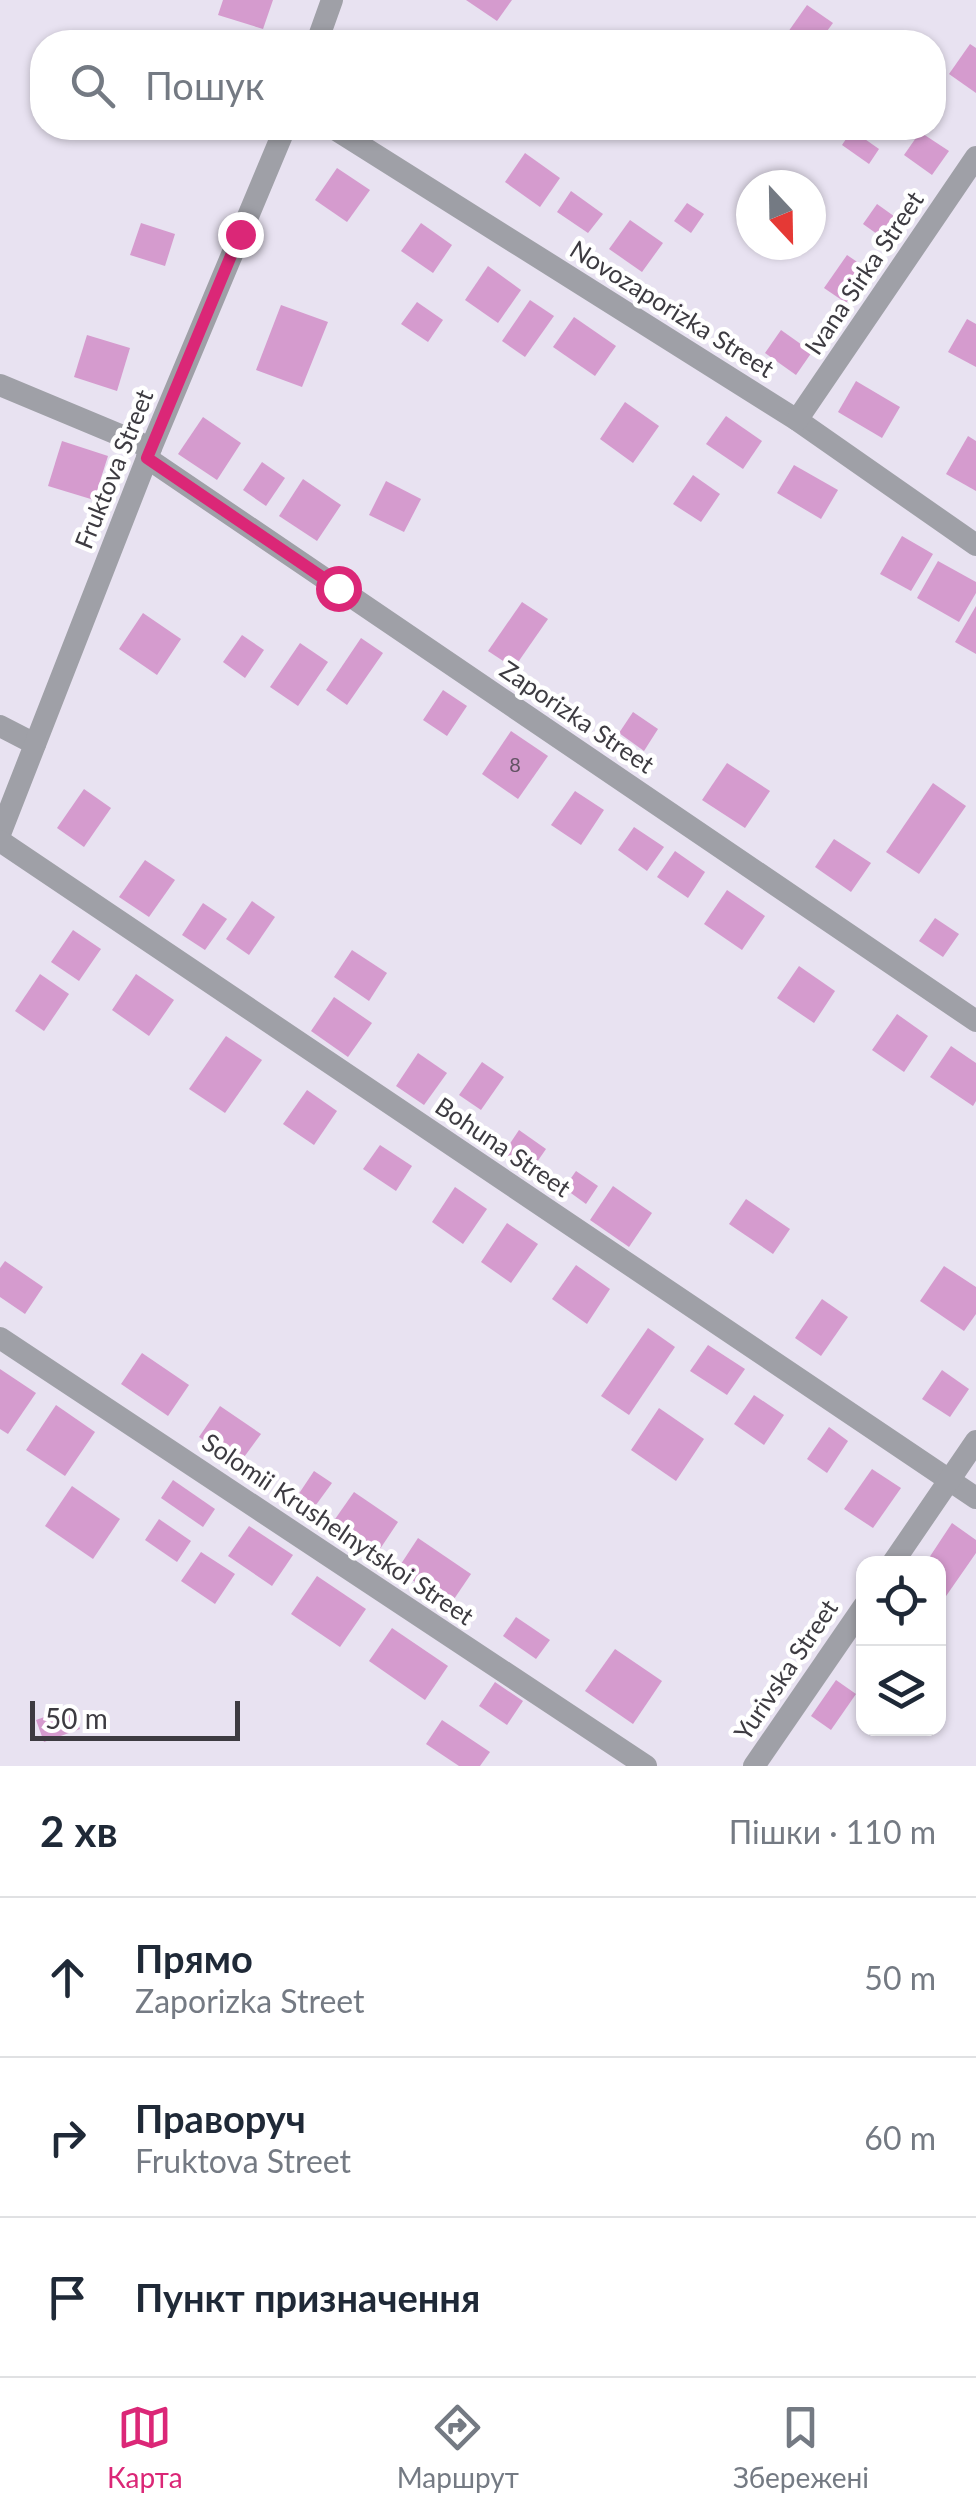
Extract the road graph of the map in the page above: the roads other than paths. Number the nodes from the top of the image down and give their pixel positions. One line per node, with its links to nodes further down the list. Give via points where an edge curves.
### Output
1 (332, 0): 2 (street)
2 (321, 30)
3 (280, 140): 8 (street, Fruktova Street)
4 (352, 140): 7 (street, Novozaporizka Street)
5 (976, 156): 7 (street, Ivana Sirka Street)
6 (0, 385): 8 (street, Zaporizka Street)
7 (797, 420): 9 (street, Novozaporizka Street)
8 (149, 453): 11 (street, Fruktova Street); 14 (street, Zaporizka Street)
9 (976, 544)
10 (0, 726): 11 (street)
11 (35, 744): 12 (street, Fruktova Street)
12 (0, 834)
13 (0, 842): 17 (street, Bohuna Street)
14 (976, 1021)
15 (0, 1338): 21 (street, Solomii Krushelnytskoi Street)
16 (976, 1440): 17 (street)
17 (949, 1480): 18 (street, Bohuna Street); 19 (street)
18 (976, 1498)
19 (897, 1556)
20 (856, 1618): 22 (street, Yurivska Street)
21 (646, 1766)
22 (754, 1766)

